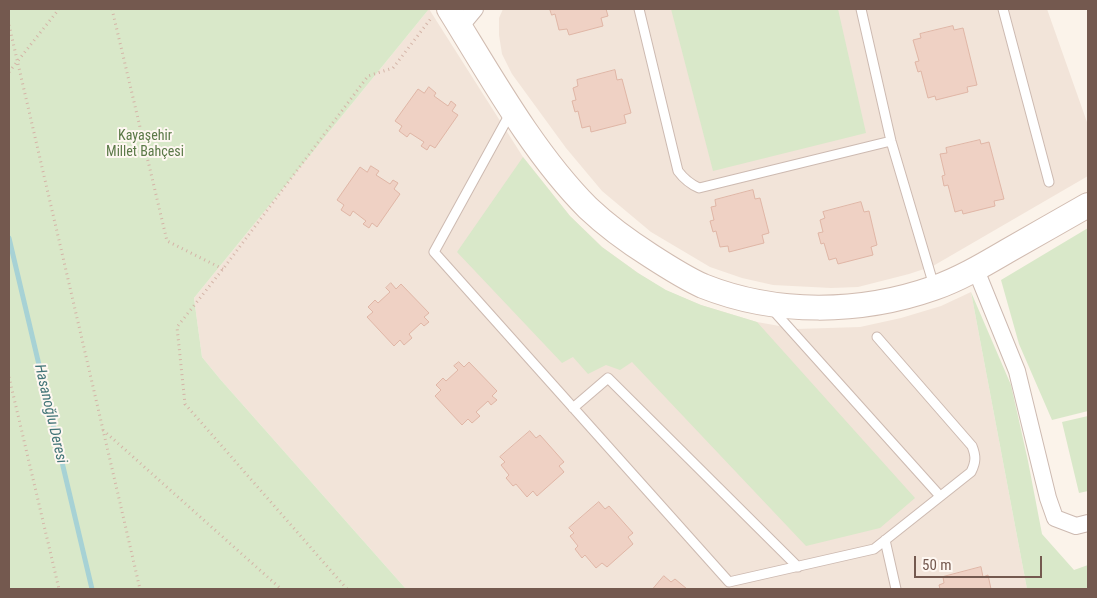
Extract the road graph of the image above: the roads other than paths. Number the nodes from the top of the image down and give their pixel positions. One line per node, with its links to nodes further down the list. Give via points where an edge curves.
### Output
1 (475, 9): 5 (street)
2 (639, 9): 7 (lane, via 678,171 692,185 699,188)
3 (861, 9): 7 (lane)
4 (1003, 9): 8 (lane)
5 (447, 17): 6 (street)
6 (512, 109): 12 (street, via 547,159 588,208 628,242 703,286); 14 (lane, via 434,252)
7 (891, 141): 11 (lane)
8 (1048, 182)
9 (1088, 205): 10 (street)
10 (976, 270): 11 (street); 16 (street, via 1017,371 1048,498 1056,518 1076,526)
11 (934, 288): 12 (street, via 881,301 822,308)
12 (766, 303): 15 (lane)
13 (877, 337): 15 (lane, via 972,446 976,455 971,472)
14 (573, 408): 18 (lane, via 729,582); 18 (lane, via 608,378)
15 (940, 496): 17 (lane)
16 (1088, 523)
17 (885, 540): 18 (lane, via 874,549); 19 (lane)
18 (798, 567)
19 (896, 589)

